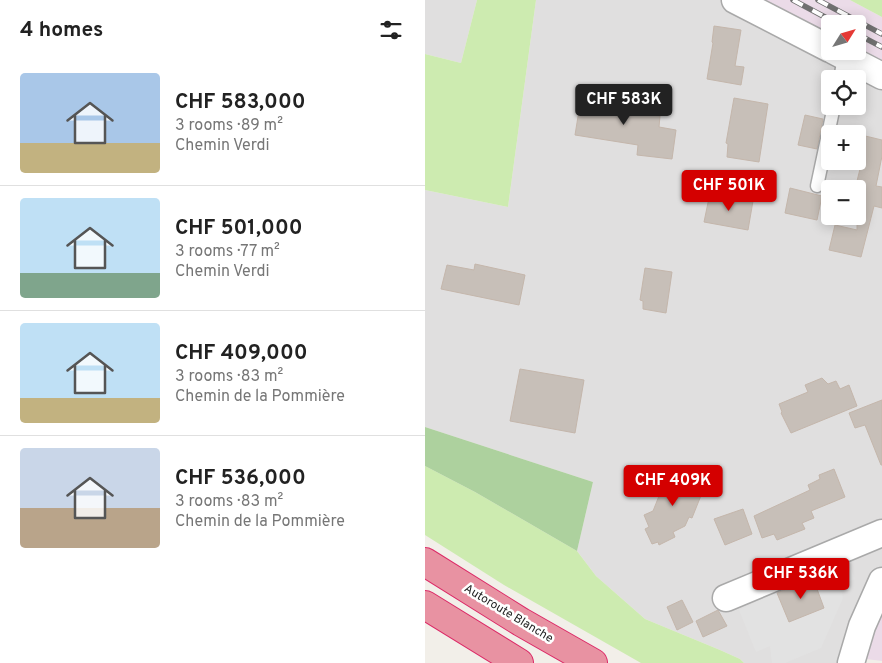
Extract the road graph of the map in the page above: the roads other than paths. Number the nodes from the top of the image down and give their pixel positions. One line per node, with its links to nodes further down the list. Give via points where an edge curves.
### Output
1 (735, 0): 2 (street)
2 (821, 50)
3 (840, 60): 4 (street)
4 (882, 76)
5 (832, 115): 6 (lane)
6 (817, 186)
7 (882, 533): 10 (street)
8 (425, 562): 13 (highway, Autoroute Blanche)
9 (882, 581): 14 (street, via 861,626)
10 (726, 598)
11 (425, 605): 12 (highway)
12 (519, 663)
13 (593, 663)
14 (851, 663)

